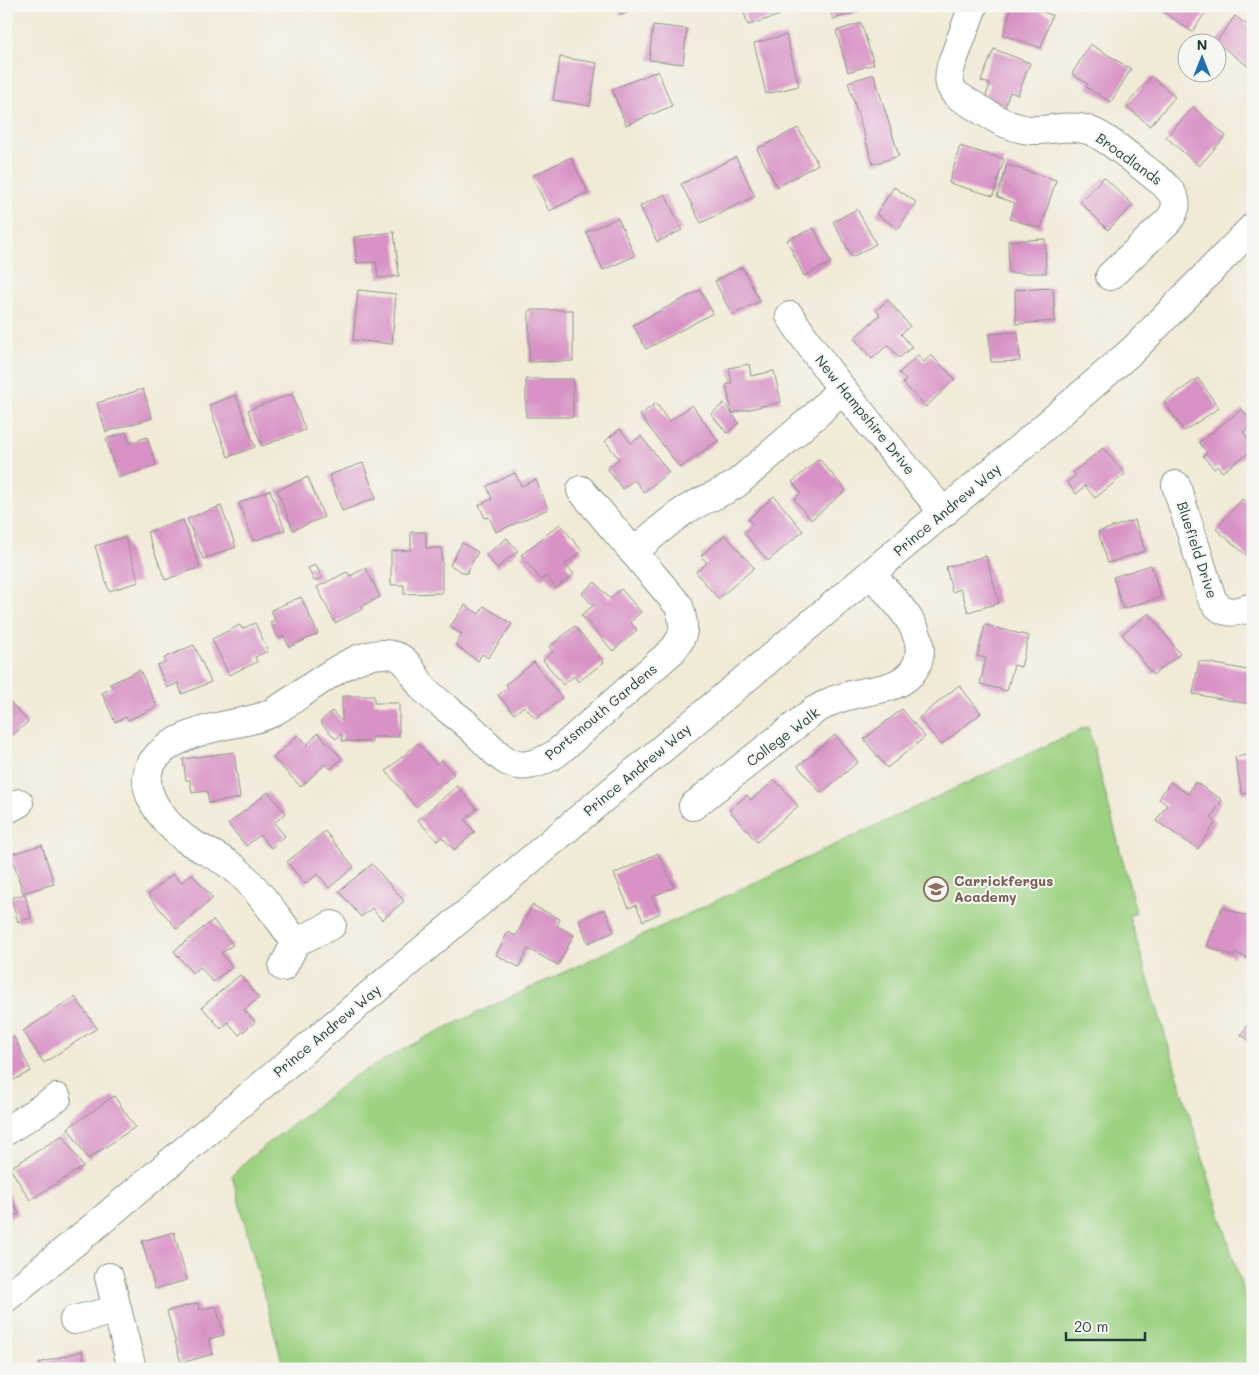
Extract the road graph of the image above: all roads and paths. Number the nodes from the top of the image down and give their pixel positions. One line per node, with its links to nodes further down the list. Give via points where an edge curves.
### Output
1 (973, 6): 3 (street, Broadlands, via 949,76 952,90 958,96 1018,128 1071,127 1088,130 1101,136 1172,192 1176,206 1173,215)
2 (1251, 232): 8 (street, Prince Andrew Way, via 1134,349)
3 (1110, 276)
4 (790, 316): 5 (street, New Hampshire Drive)
5 (842, 389): 8 (street, New Hampshire Drive); 9 (street, via 736,484 682,513)
6 (1176, 485): 11 (street, Bluefield Drive, via 1212,600 1223,611)
7 (581, 490): 9 (street, Portsmouth Gardens)
8 (944, 513): 10 (street, Prince Andrew Way)
9 (633, 552): 14 (street, Portsmouth Gardens, via 679,606 684,622 683,636 672,651 557,753 542,762 519,765 503,760 424,689 406,663 396,656 382,654 361,659 327,675 267,716 198,732 173,744 151,763 148,775 150,795 160,813 186,839 241,874)
10 (871, 574): 12 (street, College Walk, via 917,633 919,659 911,674 892,685 833,701 816,710); 19 (street, Prince Andrew Way)
11 (1253, 607)
12 (693, 806)
13 (332, 926): 14 (street)
14 (296, 942): 15 (street)
15 (282, 966)
16 (57, 1098): 17 (street)
17 (6, 1131)
18 (109, 1277): 20 (street)
19 (6, 1298)
20 (117, 1310): 21 (street); 22 (street)
21 (74, 1320)
22 (132, 1369)

